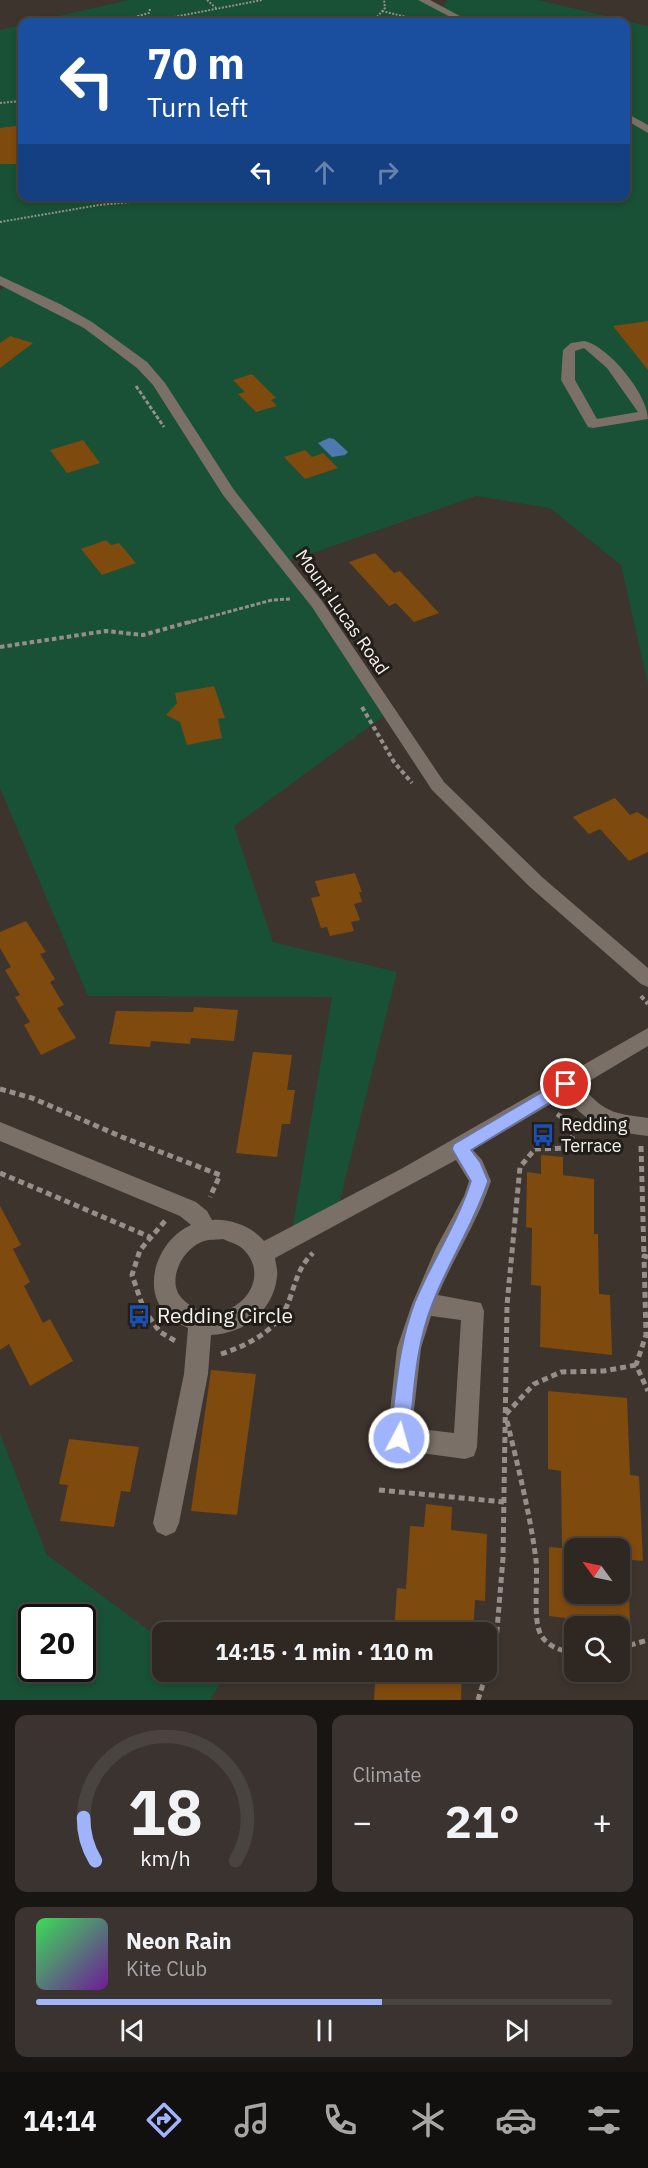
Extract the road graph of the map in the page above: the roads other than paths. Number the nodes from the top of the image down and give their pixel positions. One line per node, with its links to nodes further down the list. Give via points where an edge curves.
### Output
1 (423, 0): 2 (street)
2 (458, 18)
3 (630, 119): 4 (street)
4 (648, 130)
5 (0, 280): 7 (street, Mount Lucas Road, via 88,326 126,352 158,383 228,492 317,604 438,786 536,882)
6 (647, 415): 6 (street, via 593,424 568,380 569,350 578,345 596,350)
7 (648, 979)
8 (648, 1036): 9 (street)
9 (566, 1084): 10 (street, via 590,1110 610,1122); 12 (street)
10 (648, 1127)
11 (0, 1131): 13 (street, via 188,1209)
12 (460, 1149): 14 (street); 15 (street, via 480,1181)
13 (206, 1230): 14 (street, via 233,1231 249,1239); 16 (street, via 179,1245 164,1275 169,1300 188,1318)
14 (262, 1253): 16 (street, via 267,1270 260,1299 249,1312 219,1325)
15 (423, 1304): 15 (street, via 409,1348 399,1438 465,1447 473,1311)
16 (200, 1323): 17 (street, via 196,1374)
17 (166, 1523)

